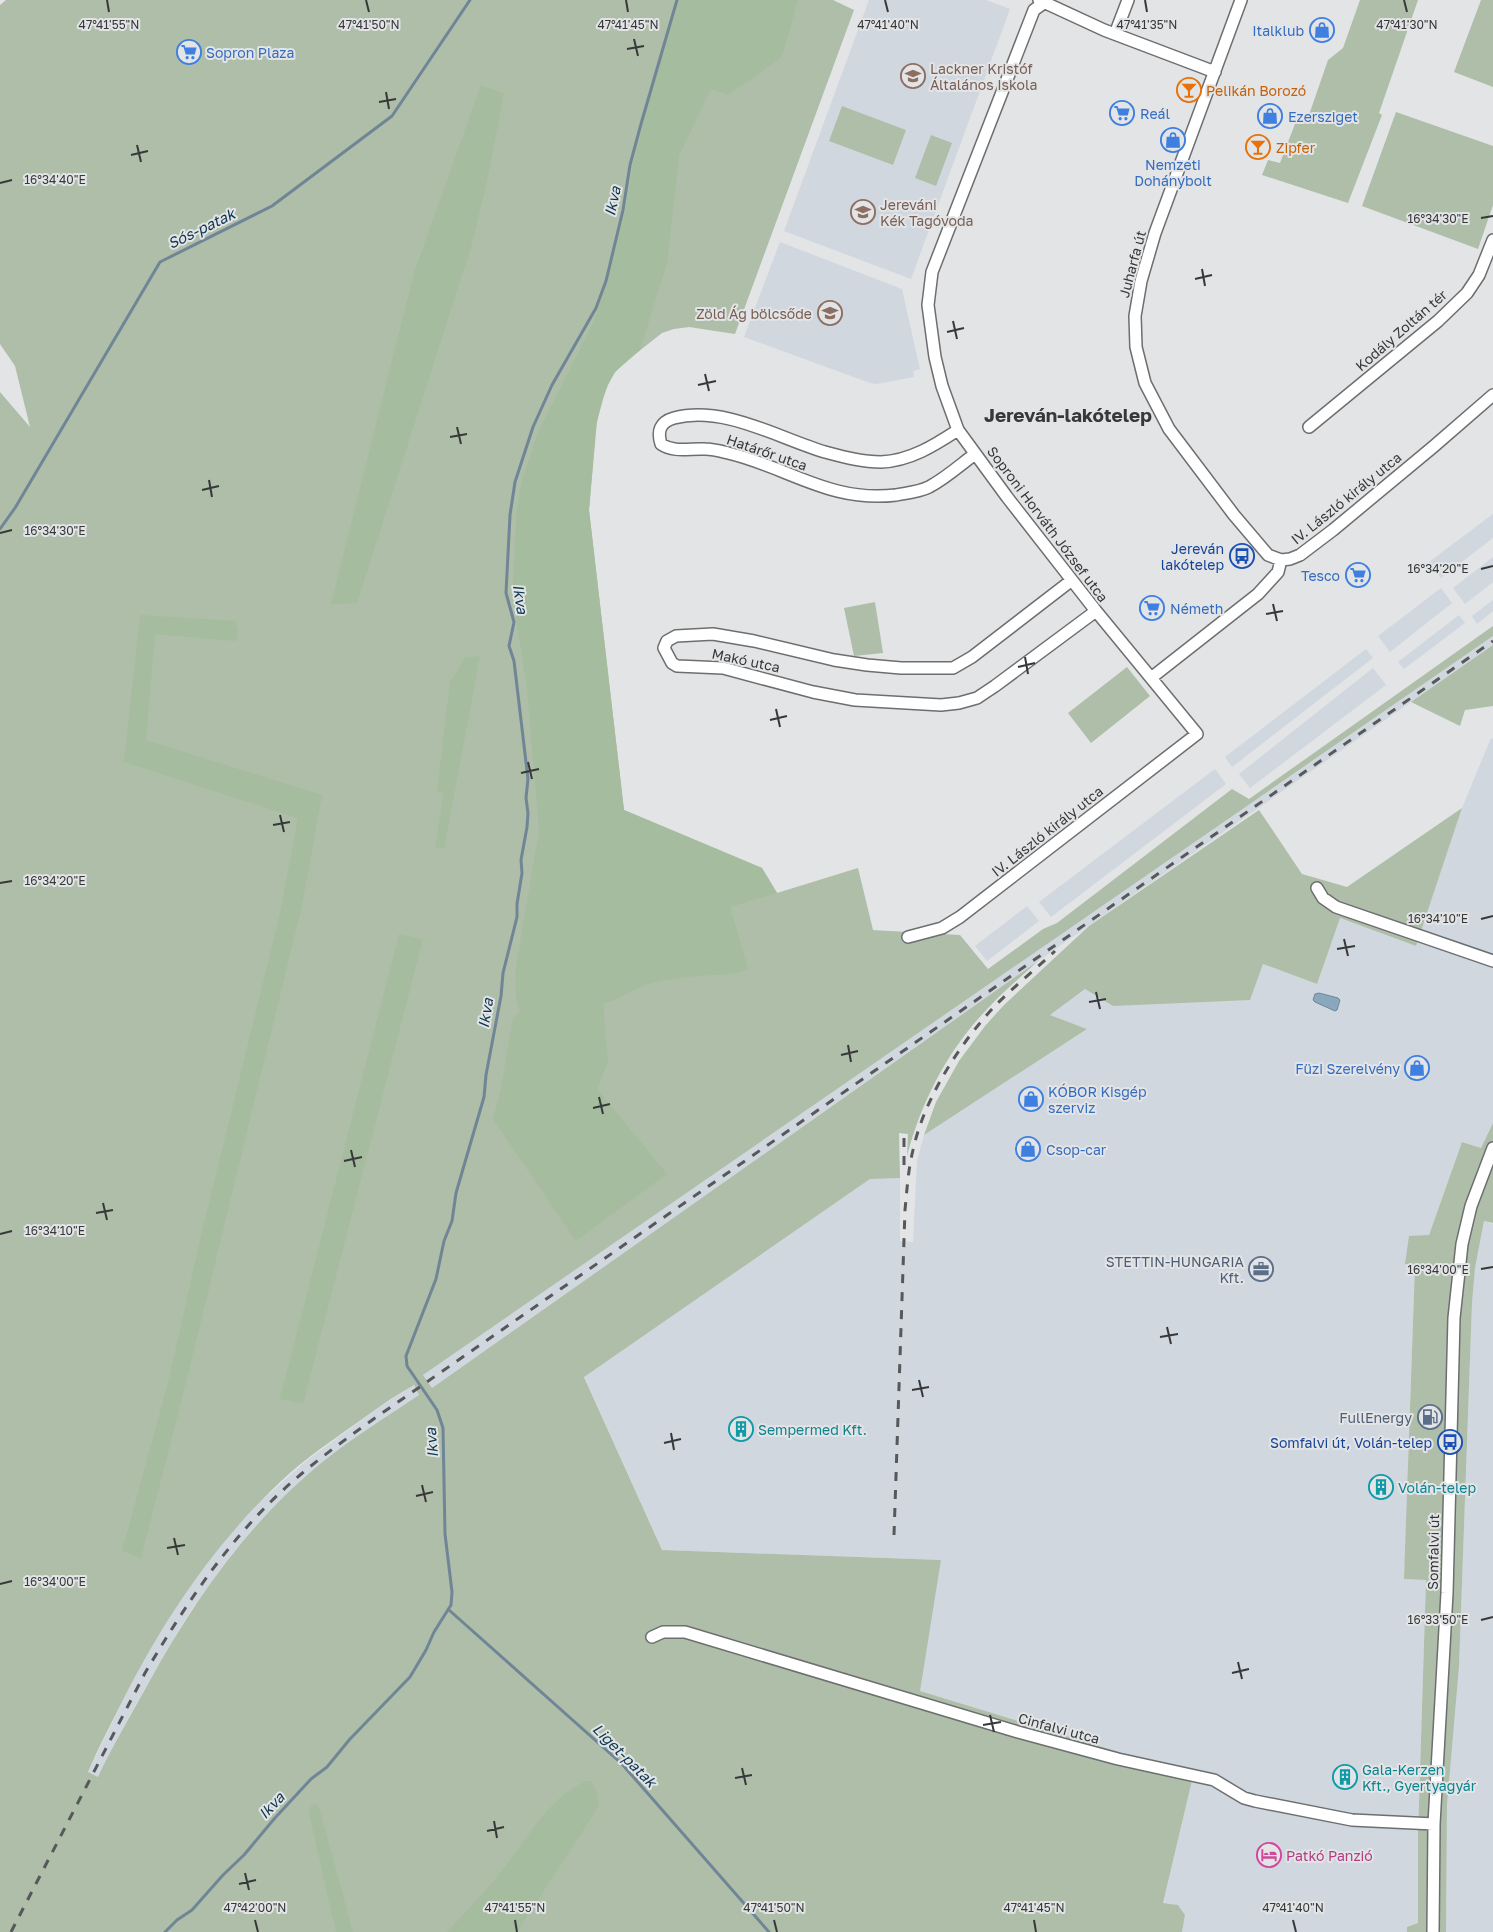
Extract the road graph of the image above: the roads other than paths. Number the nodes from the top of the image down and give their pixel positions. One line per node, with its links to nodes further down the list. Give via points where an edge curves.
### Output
1 (1128, 0): 4 (street)
2 (1241, 0): 5 (street, Juharfa út)
3 (1042, 1): 4 (street); 9 (street, Soproni Horváth József utca, via 1034,10 932,272 928,305 933,348)
4 (1115, 34): 5 (street)
5 (1215, 72): 11 (street, Juharfa út, via 1155,233 1141,280 1135,316 1136,347 1145,383 1169,429 1268,555)
6 (1493, 240): 8 (street, Kodály Zoltán tér, via 1479,275 1467,293 1438,321)
7 (1493, 395): 11 (street, IV. László király utca, via 1297,558)
8 (1309, 427)
9 (958, 430): 10 (street, Soproni Horváth József utca); 10 (street, Határőr utca, via 906,458 882,462 855,460 730,419 683,416 666,420 658,436 668,449 729,453 823,488 866,496 928,488)
10 (975, 454): 12 (street, Soproni Horváth József utca)
11 (1281, 560): 14 (street, via 1278,572 1258,594)
12 (1072, 580): 13 (street, Soproni Horváth József utca); 13 (street, Makó utca, via 953,668 867,665 713,634 676,636 667,641 664,648 677,666 723,668 855,700 941,705 977,698)
13 (1096, 611): 14 (street, Soproni Horváth József utca)
14 (1151, 678): 15 (street, Soproni Horváth József utca)
15 (1197, 734): 17 (street, IV. László király utca, via 960,918 942,928)
16 (1317, 888): 18 (street, via 1326,902 1336,907)
17 (908, 937)
18 (1493, 961)
19 (1493, 1148): 21 (street, Somfalvi út, via 1462,1244 1454,1318 1447,1593)
20 (652, 1637): 21 (street, Cinfalvi utca, via 663,1632 685,1632 1118,1760 1214,1780 1255,1801 1352,1820)
21 (1434, 1824): 22 (street, Somfalvi út)
22 (1433, 1932)

